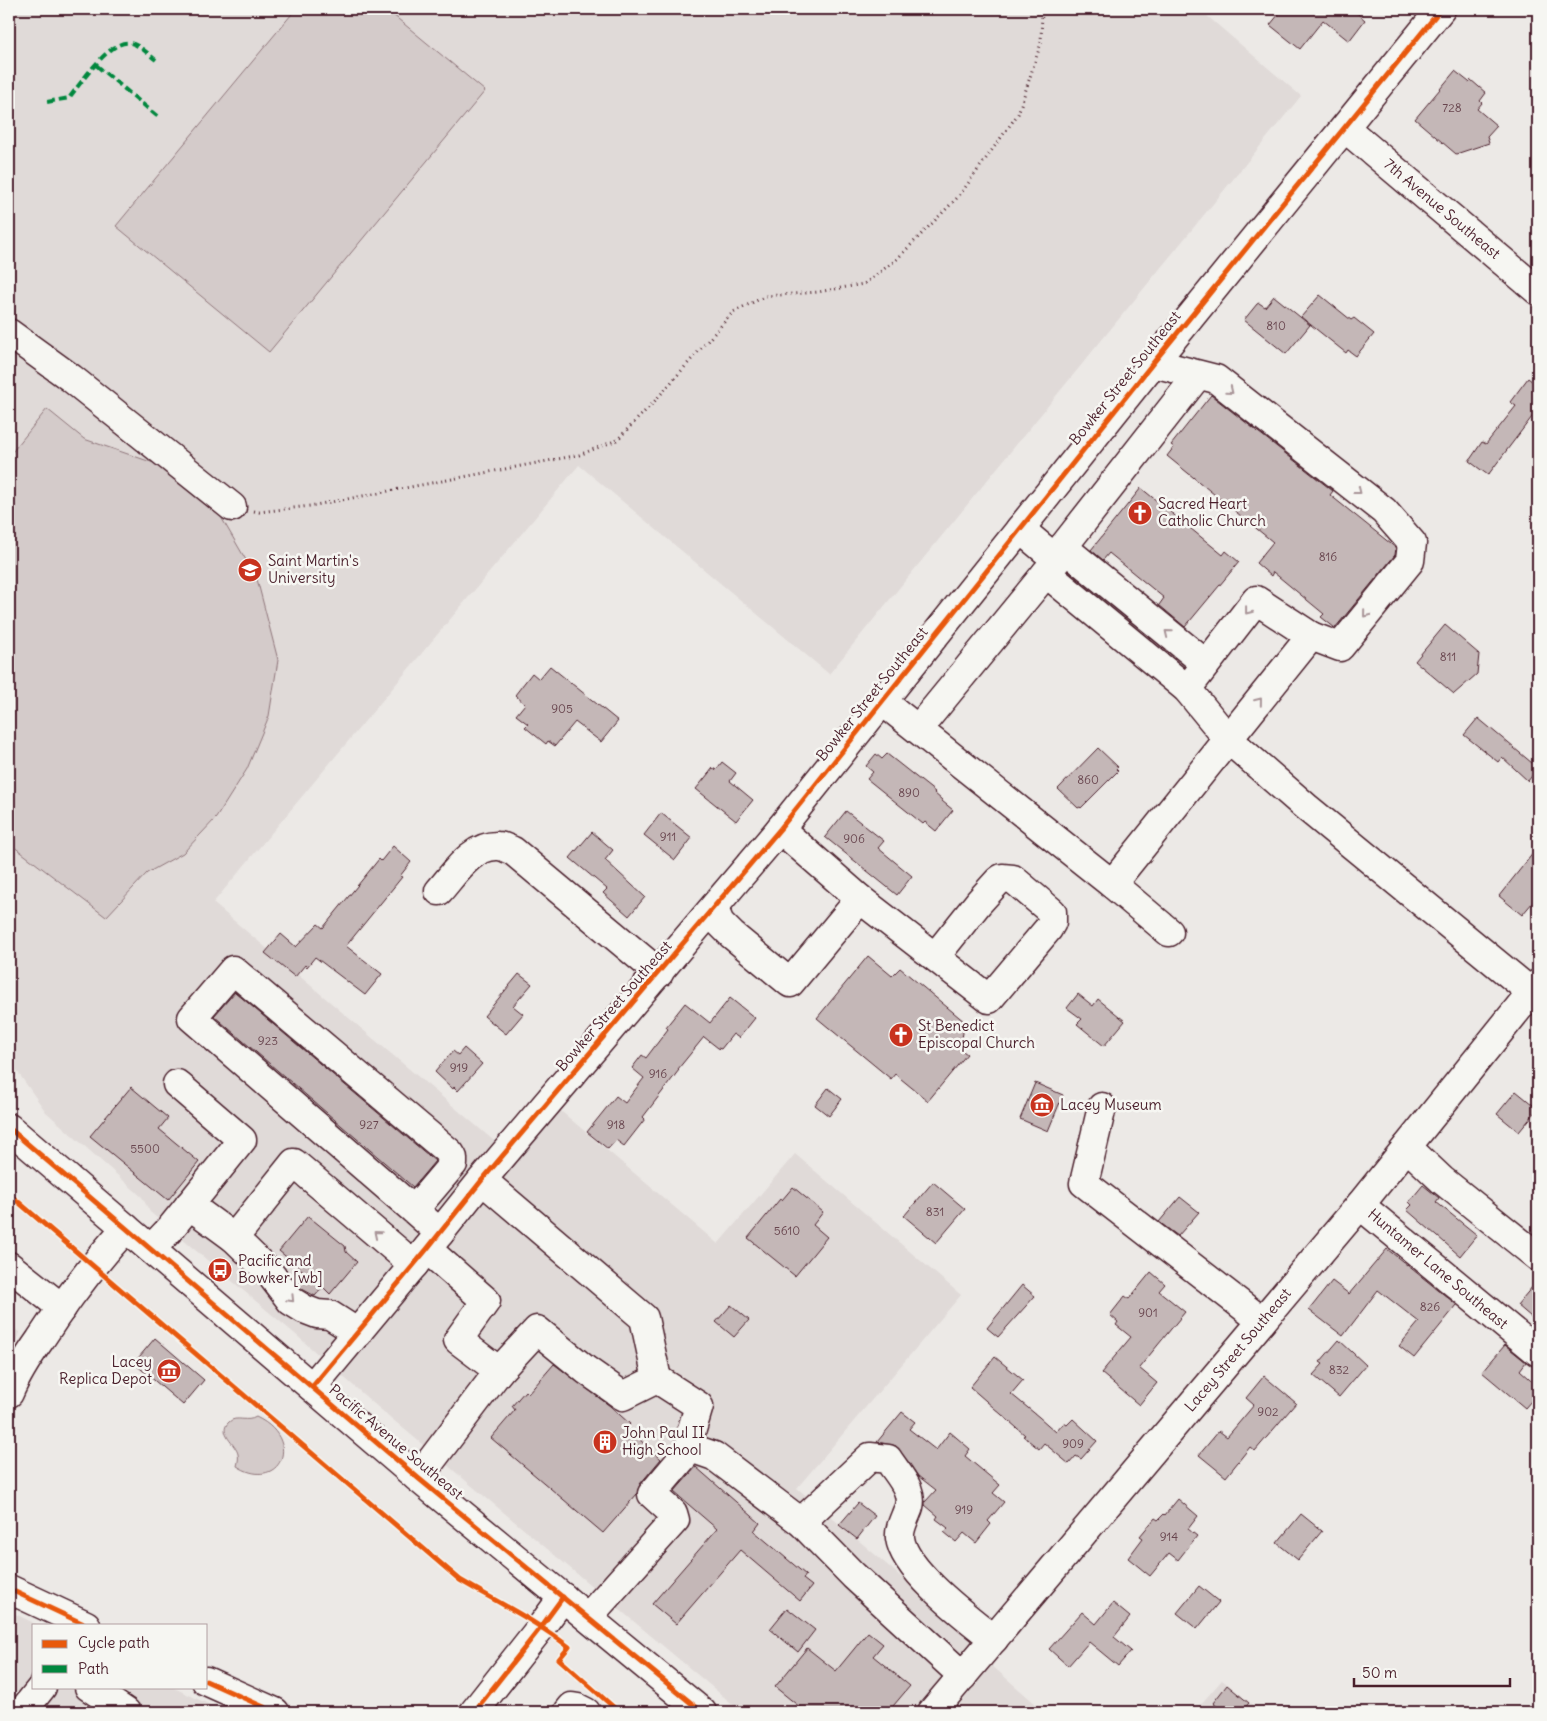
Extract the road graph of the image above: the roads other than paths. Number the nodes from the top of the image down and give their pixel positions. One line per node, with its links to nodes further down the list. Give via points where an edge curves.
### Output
1 (1441, 9): 2 (street, Bowker Street Southeast)
2 (1345, 128): 3 (street, 7th Avenue Southeast); 5 (street, Bowker Street Southeast)
3 (1538, 291)
4 (9, 332): 7 (street)
5 (1153, 363): 6 (street); 8 (street, Bowker Street Southeast)
6 (1198, 375): 9 (street); 10 (street, one-way to 10, via 1216,379 1384,511 1412,543 1410,561 1340,647)
7 (232, 507)
8 (1020, 529): 9 (street); 13 (street, Bowker Street Southeast)
9 (1055, 560): 11 (street, one-way to 9); 12 (street); 14 (street)
10 (1311, 636): 11 (street, one-way to 11, via 1256,600); 15 (street, one-way to 10)
11 (1206, 664): 12 (street)
12 (1187, 689): 15 (street)
13 (882, 701): 14 (street); 16 (street, Bowker Street Southeast)
14 (918, 729): 17 (street)
15 (1228, 739): 17 (street); 24 (street, via 1306,807)
16 (780, 829): 19 (street); 20 (street, Bowker Street Southeast)
17 (1112, 884): 21 (street)
18 (439, 891): 23 (street, via 466,860 482,848 500,845 513,851)
19 (860, 900): 20 (street, via 790,983 732,935 720,923); 22 (street)
20 (714, 908): 23 (street, Bowker Street Southeast)
21 (1169, 932)
22 (935, 957)
23 (659, 973): 29 (street, Bowker Street Southeast)
24 (1535, 988): 28 (street, Lacey Street Southeast)
25 (177, 1084): 31 (street, via 242,1140)
26 (1102, 1107): 40 (street, via 1084,1184)
27 (9, 1128): 33 (street, Pacific Avenue Southeast)
28 (1407, 1147): 30 (street, Lacey Street Southeast); 37 (street, via 1442,1180)
29 (482, 1180): 36 (street, Bowker Street Southeast); 44 (street, via 644,1318)
30 (1360, 1204): 40 (street, Lacey Street Southeast); 42 (street, Huntamer Lane Southeast)
31 (189, 1205): 34 (street); 35 (street)
32 (414, 1210): 32 (street, via 192,1018 233,970 450,1153 453,1158 449,1169); 36 (street)
33 (126, 1228): 35 (street, Pacific Avenue Southeast); 39 (street, via 92,1265)
34 (234, 1238): 36 (street, one-way to 34, via 294,1163); 41 (street, one-way to 41, via 291,1301 317,1314 339,1319)
35 (151, 1249): 45 (street, Pacific Avenue Southeast)
36 (427, 1249): 41 (street, Bowker Street Southeast); 43 (street, via 486,1301 458,1340)
37 (1538, 1257)
38 (9, 1266): 39 (street)
39 (62, 1308): 46 (street, via 16,1376)
40 (1262, 1321): 54 (street, Lacey Street Southeast)
41 (358, 1333): 45 (street, Bowker Street Southeast)
42 (1538, 1352)
43 (499, 1370): 44 (street, via 537,1330 623,1396); 48 (street)
44 (657, 1379): 47 (street, via 699,1406 690,1436)
45 (312, 1387): 48 (street, Pacific Avenue Southeast)
46 (9, 1393)
47 (691, 1448): 49 (street, via 714,1456); 52 (street, via 652,1494 673,1513 675,1520)
48 (418, 1478): 51 (street, Pacific Avenue Southeast)
49 (801, 1522): 54 (street, via 870,1457 888,1459 908,1487 910,1506 900,1537 909,1561 943,1598); 55 (street, via 854,1576)
50 (9, 1589): 53 (street)
51 (563, 1597): 52 (street, Pacific Avenue Southeast); 60 (street)
52 (588, 1618): 67 (street, Pacific Avenue Southeast)
53 (84, 1624)
54 (994, 1639): 55 (street, Lacey Street Southeast)
55 (963, 1676): 61 (street, Lacey Street Southeast)
56 (208, 1682): 59 (street)
57 (41, 1688): 62 (street)
58 (90, 1688): 63 (street)
59 (239, 1705): 64 (street)
60 (487, 1708)
61 (935, 1711)
62 (22, 1712)
63 (126, 1712)
64 (274, 1712)
65 (568, 1712): 66 (street, via 572,1708)
66 (586, 1712)
67 (702, 1712)

